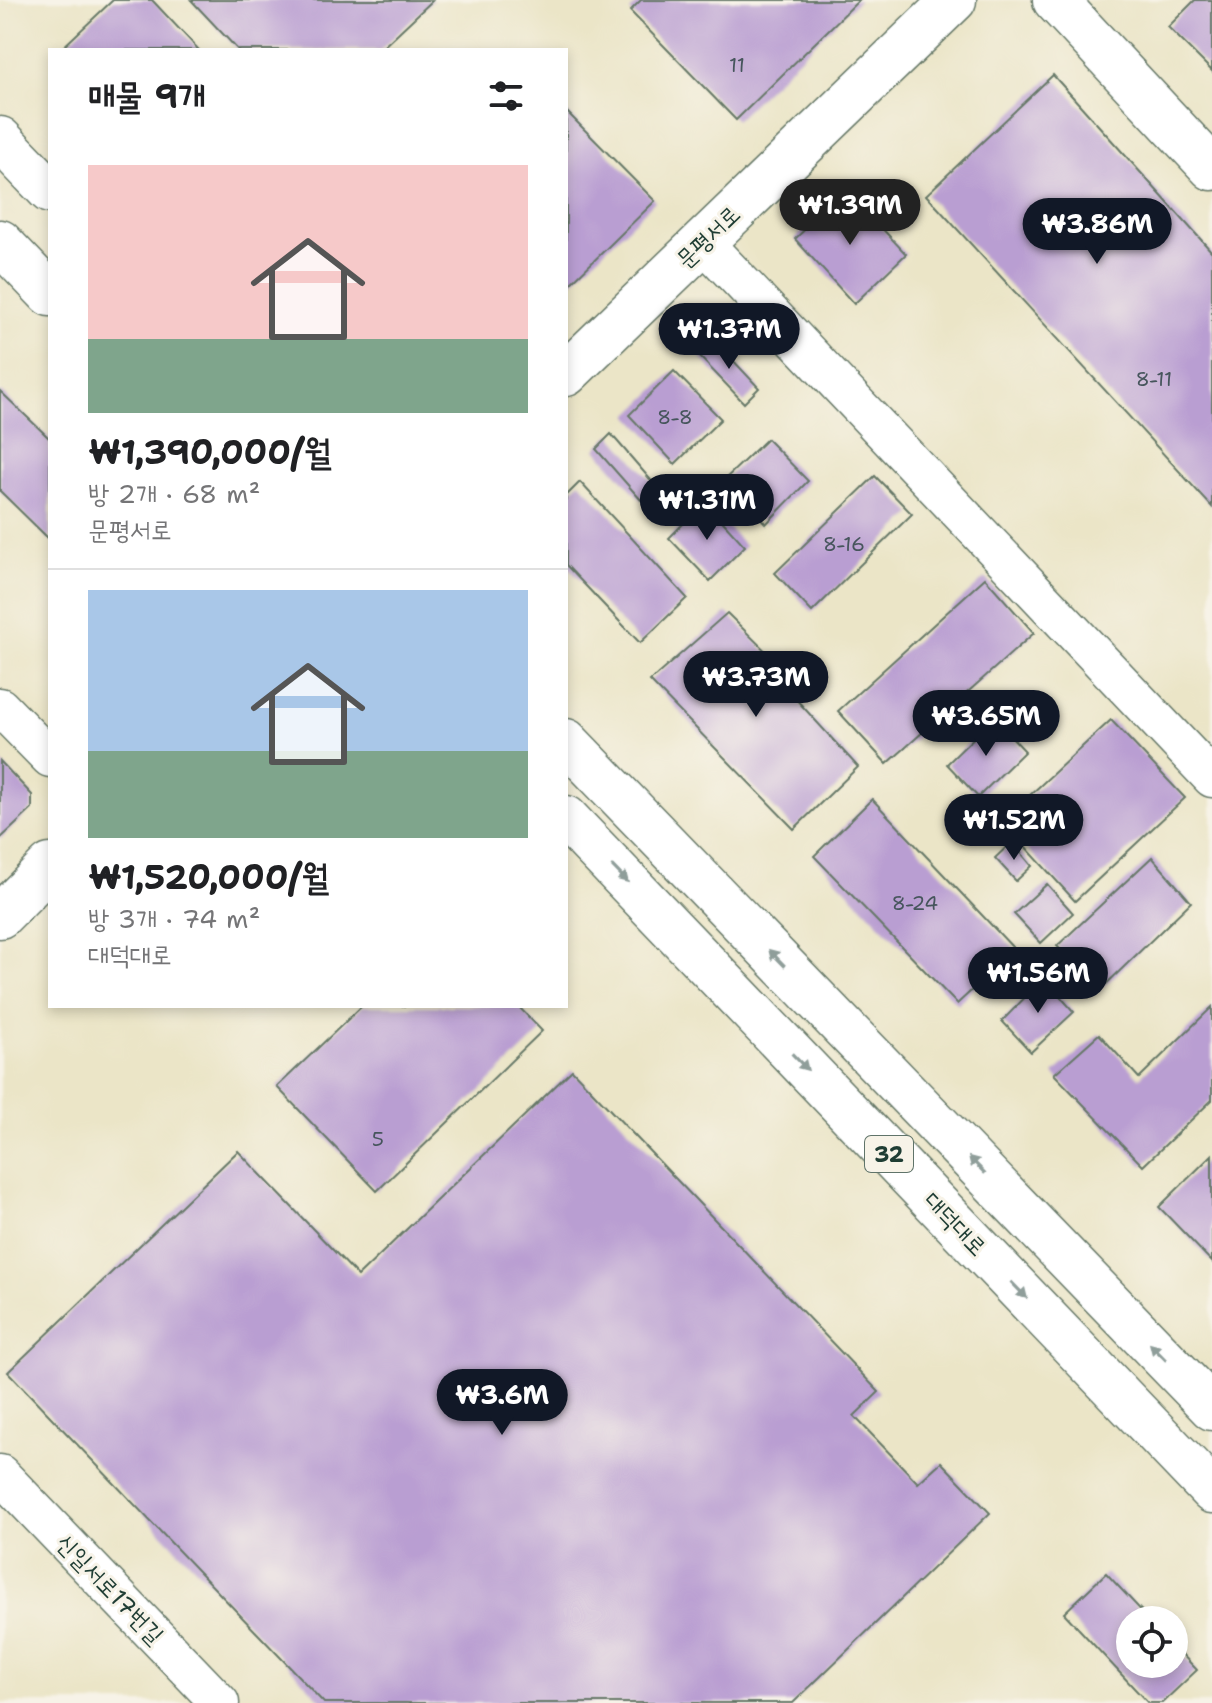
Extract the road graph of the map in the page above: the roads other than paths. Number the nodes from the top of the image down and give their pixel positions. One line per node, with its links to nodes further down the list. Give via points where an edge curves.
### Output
1 (954, 0): 7 (main road, 문평서로)
2 (1055, 0): 4 (main road)
3 (0, 139): 5 (main road)
4 (1212, 168)
5 (48, 189)
6 (0, 242): 8 (main road)
7 (703, 242): 9 (main road, 문평서로); 13 (street)
8 (48, 292)
9 (568, 372)
10 (0, 707): 12 (street)
11 (568, 743): 17 (main road, 32, one-way to 11)
12 (48, 756)
13 (1212, 778)
14 (568, 820): 19 (main road, 대덕대로 / 32, one-way to 19)
15 (48, 868): 16 (main road)
16 (0, 916)
17 (1212, 1408)
18 (0, 1474): 20 (street, 신일서로17번길)
19 (1212, 1491)
20 (220, 1703)

